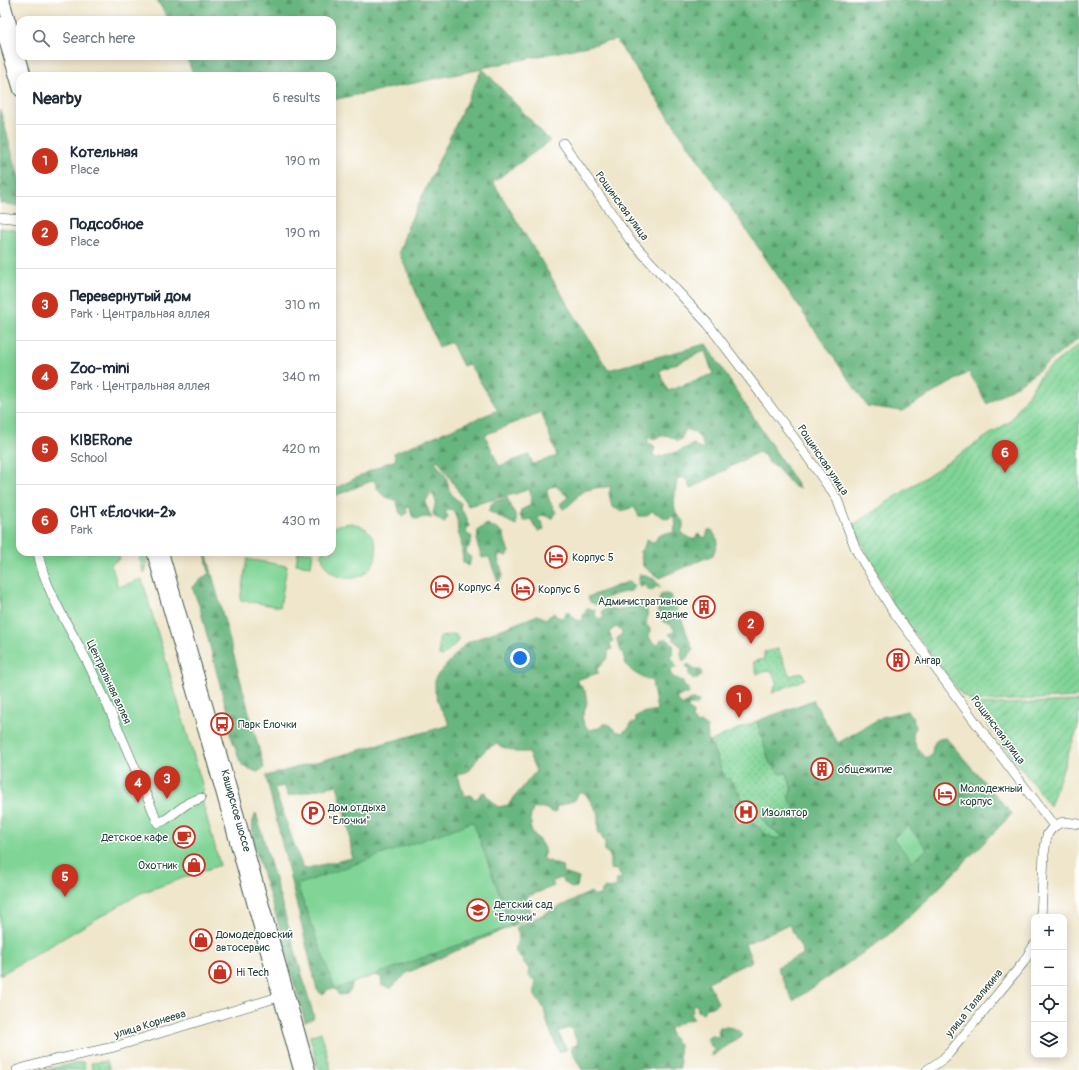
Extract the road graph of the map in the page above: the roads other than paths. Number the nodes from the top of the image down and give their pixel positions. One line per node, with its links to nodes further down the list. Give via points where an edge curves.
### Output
1 (3, 0): 3 (main road)
2 (0, 23): 6 (main road)
3 (16, 45)
4 (20, 60): 5 (main road)
5 (24, 72)
6 (16, 77)
7 (563, 143): 15 (street, Рощинская улица, via 630,240 708,324 795,439 837,498 856,550 892,608)
8 (0, 217): 9 (street)
9 (16, 219)
10 (39, 556): 13 (street, Центральная аллея, via 47,582 89,666 158,823)
11 (154, 556): 18 (main road, Каширское шоссе)
12 (163, 556): 18 (main road, Каширское шоссе, via 232,795)
13 (201, 798)
14 (1079, 824): 15 (street, via 1065,822)
15 (1054, 826): 16 (street, via 1045,841)
16 (1041, 914)
17 (1031, 950): 19 (street, улица Талалихина)
18 (284, 995): 20 (street, улица Корнеева, via 114,1047); 21 (main road, Каширское шоссе); 22 (main road, Каширское шоссе)
19 (937, 1067): 23 (street, улица Талалихина)
20 (17, 1070)
21 (300, 1070)
22 (309, 1070)
23 (928, 1070)

